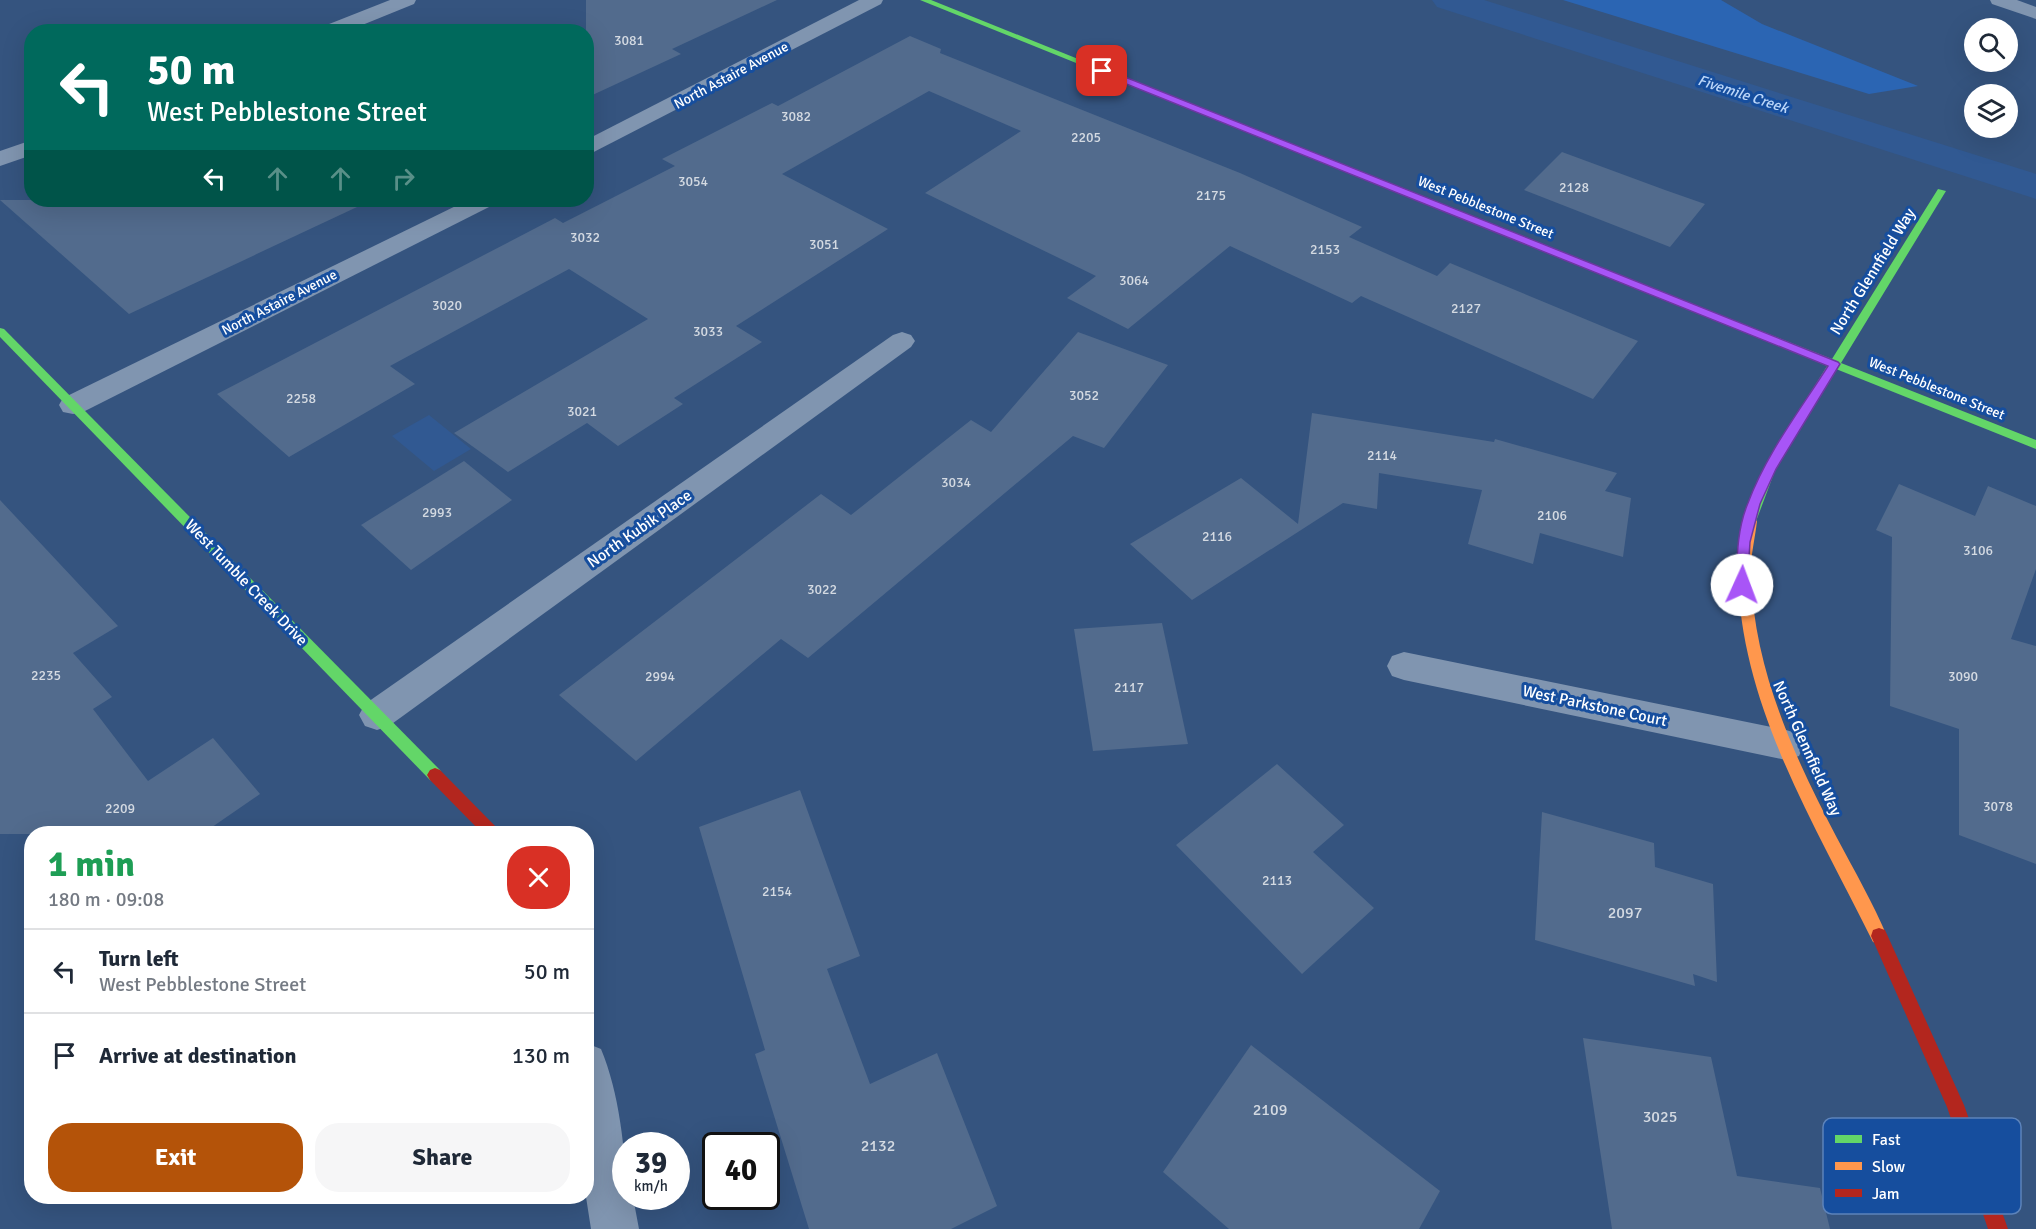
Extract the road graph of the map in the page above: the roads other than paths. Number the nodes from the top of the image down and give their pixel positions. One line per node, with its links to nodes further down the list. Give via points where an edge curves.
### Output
1 (407, 0): 6 (street)
2 (874, 0): 7 (street, North Astaire Avenue)
3 (924, 0): 14 (street, West Pebblestone Street)
4 (1999, 0): 5 (street)
5 (2036, 13)
6 (346, 24)
7 (594, 145)
8 (24, 150): 9 (street)
9 (0, 159)
10 (1941, 191): 14 (street, North Glennfield Way)
11 (471, 207): 15 (street, North Astaire Avenue)
12 (0, 331): 15 (street, West Tumble Creek Drive)
13 (902, 341): 18 (street, North Kubik Place)
14 (1834, 364): 16 (street, West Pebblestone Street); 19 (street, North Glennfield Way, via 1770,468 1754,504 1744,542 1742,585 1747,632 1762,686)
15 (73, 405): 18 (street, West Tumble Creek Drive)
16 (2036, 445)
17 (1404, 666): 19 (street, West Parkstone Court)
18 (377, 715): 20 (street, West Tumble Creek Drive)
19 (1786, 745): 22 (street, North Glennfield Way)
20 (485, 826)
21 (594, 1110): 24 (street)
22 (1961, 1118)
23 (1994, 1214): 25 (street, North Glennfield Way)
24 (615, 1229)
25 (1998, 1229)

